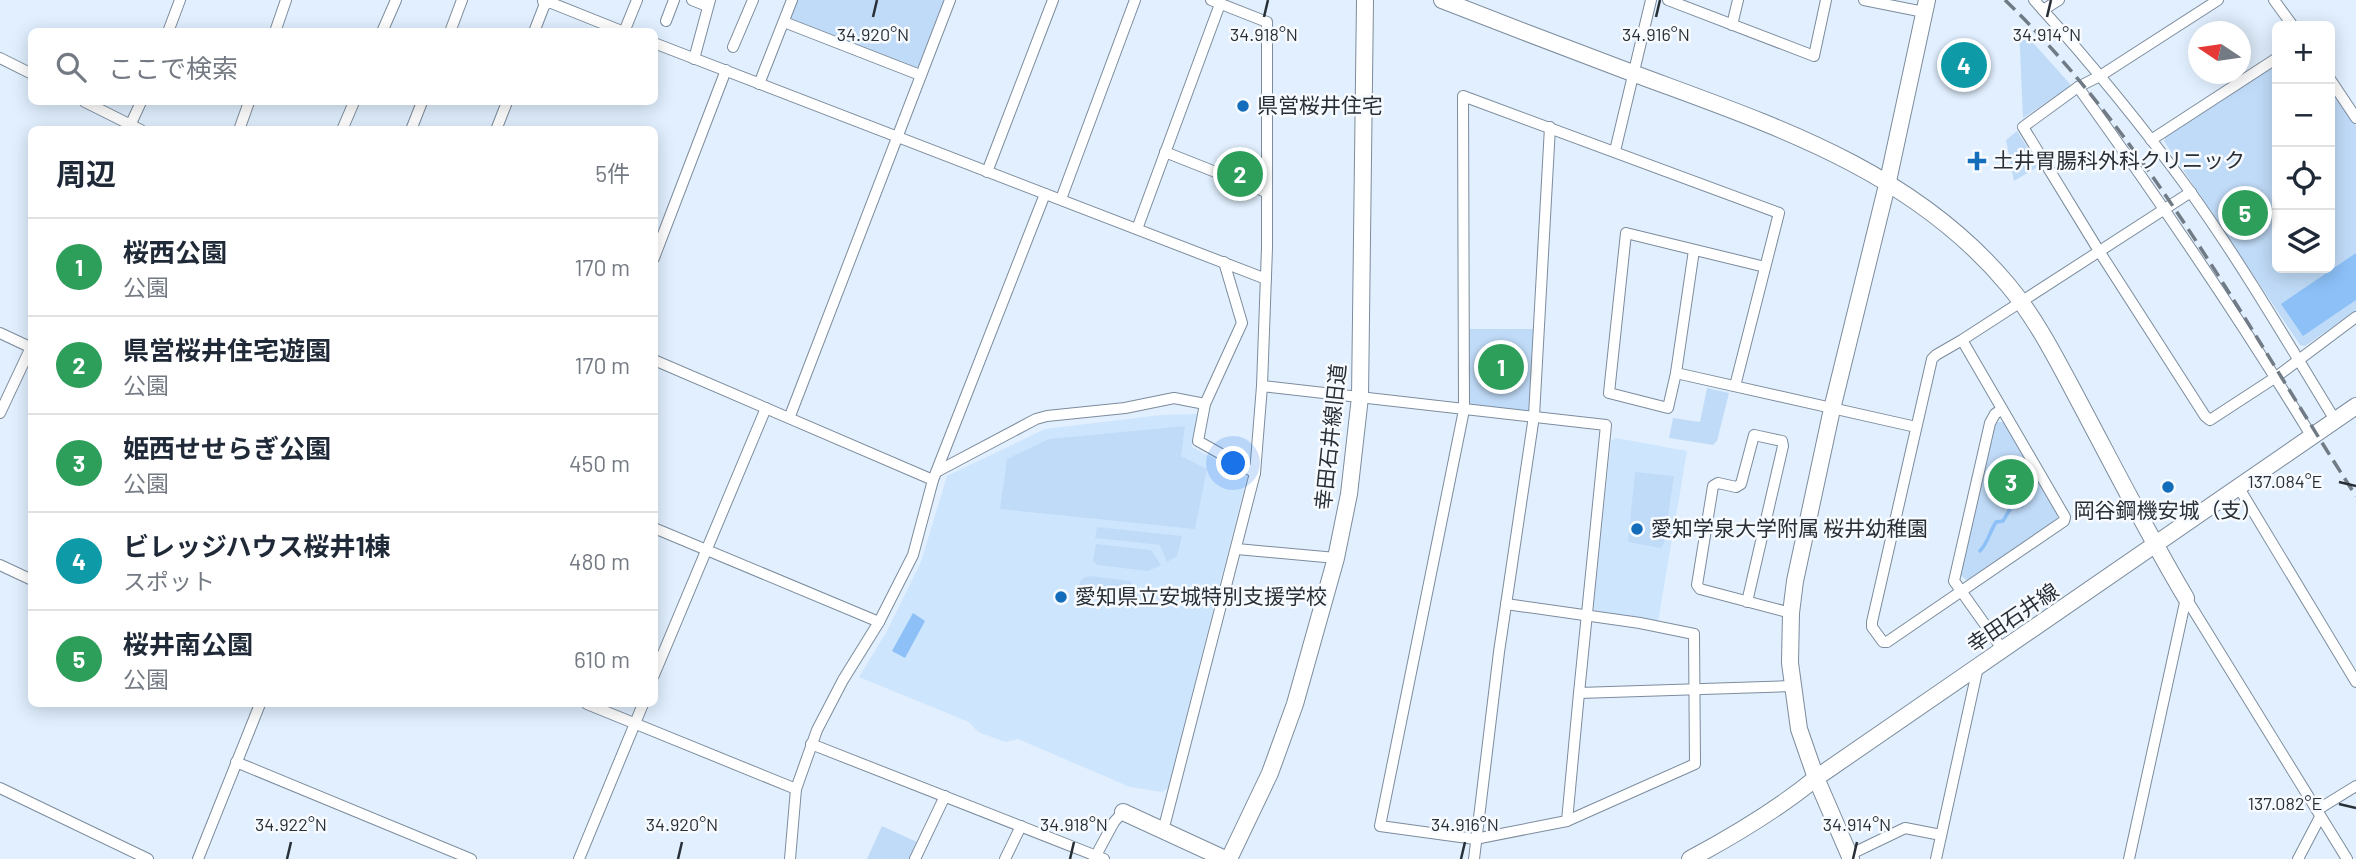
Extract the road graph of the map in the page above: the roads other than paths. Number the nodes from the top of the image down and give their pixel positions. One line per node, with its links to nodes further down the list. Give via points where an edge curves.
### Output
1 (180, 0): 33 (street)
2 (286, 0): 34 (street)
3 (396, 0): 35 (street)
4 (462, 0): 36 (street)
5 (546, 0): 37 (street); 38 (street)
6 (636, 0): 39 (street)
7 (674, 0): 30 (street)
8 (692, 0): 26 (street)
9 (792, 0): 31 (street)
10 (950, 0): 48 (street)
11 (1053, 0): 71 (street)
12 (1135, 0): 76 (street)
13 (1365, 0): 97 (street, 幸田石井線旧道)
14 (1442, 0): 47 (street)
15 (1651, 0): 47 (street)
16 (1668, 0): 32 (street)
17 (1738, 0): 32 (street)
18 (1826, 0): 32 (street, via 1814,56)
19 (1864, 0): 27 (street)
20 (2034, 0): 28 (street)
21 (2059, 0): 28 (street)
22 (2218, 0): 49 (street)
23 (2274, 0): 29 (street)
24 (748, 1): 41 (street)
25 (1216, 2): 70 (street); 73 (street, via 1267,22)
26 (708, 3): 43 (street)
27 (1926, 6): 72 (street)
28 (2043, 10): 49 (street)
29 (2289, 21)
30 (666, 22)
31 (784, 22): 48 (street); 50 (street)
32 (1732, 25)
33 (170, 28)
34 (276, 28)
35 (385, 28)
36 (452, 28)
37 (536, 28)
38 (614, 28)
39 (626, 28)
40 (658, 45): 43 (street)
41 (733, 47)
42 (0, 58): 46 (street)
43 (694, 59): 45 (street)
44 (2272, 61): 68 (street)
45 (726, 70): 50 (street); 79 (street)
46 (28, 72)
47 (1634, 74): 69 (street); 72 (street, via 1796,136)
48 (920, 75): 67 (street)
49 (2099, 76): 52 (street); 68 (street)
50 (759, 84): 67 (street)
51 (2333, 84): 59 (street)
52 (2078, 87): 77 (street); 81 (street, via 2023,127)
53 (91, 105): 60 (street)
54 (140, 105): 61 (street)
55 (248, 105): 62 (street)
56 (353, 105): 63 (street)
57 (421, 105): 64 (street)
58 (506, 105): 65 (street)
59 (2356, 118)
60 (129, 126)
61 (134, 126)
62 (240, 126)
63 (344, 126)
64 (413, 126)
65 (498, 126)
66 (1550, 127): 69 (street); 103 (street, via 1463,96); 106 (street)
67 (897, 138): 71 (street); 105 (street)
68 (2151, 140): 74 (street)
69 (1615, 151): 83 (street, via 1779,213)
70 (1165, 152): 73 (street); 78 (street)
71 (987, 172): 75 (street)
72 (1888, 181): 85 (street, via 1961,237); 101 (street)
73 (1266, 192): 84 (street)
74 (2191, 192): 77 (street); 91 (street)
75 (1045, 194): 76 (street); 111 (street)
76 (1060, 199): 78 (street)
77 (2165, 208): 81 (street); 94 (street)
78 (1137, 229): 82 (street)
79 (658, 248)
80 (1694, 250): 83 (street); 93 (street); 93 (street, via 1626,233 1609,393 1668,408)
81 (2099, 251): 85 (street); 94 (street, via 2205,416 2210,419)
82 (1223, 262): 84 (street); 98 (street, via 1242,323)
83 (1765, 267): 96 (street)
84 (1266, 279): 95 (street)
85 (2021, 302): 88 (street); 114 (street, via 2056,357)
86 (2356, 317): 91 (street)
87 (0, 333): 89 (street)
88 (1962, 340): 102 (street); 108 (street, via 1932,359)
89 (28, 346)
90 (28, 353): 104 (street)
91 (2297, 360): 94 (street); 107 (street)
92 (658, 362): 100 (street)
93 (1676, 373): 96 (street)
94 (2276, 377): 109 (street)
95 (1262, 386): 97 (street); 110 (street)
96 (1735, 386): 101 (street)
97 (1360, 397): 103 (street); 117 (street, 幸田石井線旧道)
98 (1205, 404): 110 (street, via 1198,441); 111 (street, via 1174,398 1047,416)
99 (2356, 406): 107 (street, 幸田石井線)
100 (766, 408): 105 (street); 116 (street)
101 (1832, 409): 108 (street); 124 (street)
102 (2002, 409): 120 (street, via 1990,423 1955,575); 120 (street, via 2065,517)
103 (1464, 410): 106 (street); 151 (street, via 1380,826)
104 (0, 413)
105 (790, 416): 111 (street)
106 (1534, 416): 123 (street); 125 (street, via 1606,425)
107 (2336, 420): 109 (street, 幸田石井線)
108 (1916, 427): 120 (street, via 1872,627 1887,642)
109 (2312, 437): 112 (street, 幸田石井線)
110 (1255, 473): 115 (street)
111 (936, 475): 126 (street, via 913,555)
112 (2239, 488): 114 (street, 幸田石井線); 130 (street)
113 (658, 530): 116 (street)
114 (2155, 546): 121 (street); 127 (street, 幸田石井線)
115 (1237, 549): 117 (street); 149 (street)
116 (706, 550): 126 (street); 128 (street)
117 (1336, 558): 161 (street, 幸田石井線旧道, via 1295,704 1270,773)
118 (0, 565): 119 (street)
119 (28, 578)
120 (1962, 591): 127 (street)
121 (2186, 598): 146 (street); 165 (street)
122 (1747, 602): 122 (street, via 1697,585 1713,486 1741,484 1754,435 1782,441 1783,446); 124 (street)
123 (1506, 604): 125 (street); 151 (street)
124 (1791, 613): 131 (street)
125 (1586, 617): 132 (street, via 1694,634); 133 (street)
126 (879, 622): 138 (street)
127 (2003, 650): 129 (street, 幸田石井線)
128 (658, 665)
129 (1978, 667): 140 (street, 幸田石井線); 150 (street)
130 (2356, 682)
131 (1793, 686): 132 (street); 140 (street, via 1799,729)
132 (1695, 690): 133 (street); 147 (street, via 1695,764)
133 (1578, 693): 147 (street)
134 (259, 707): 139 (street)
135 (595, 707): 137 (street)
136 (642, 707): 137 (street)
137 (635, 723): 143 (street); 157 (street)
138 (811, 744): 143 (street); 144 (street)
139 (236, 762): 155 (street); 156 (street)
140 (1816, 778): 152 (street); 163 (street, 幸田石井線, via 1777,808)
141 (2356, 786): 146 (street)
142 (0, 788): 154 (street)
143 (796, 789): 158 (street)
144 (945, 796): 148 (street); 159 (street)
145 (1123, 812): 149 (street); 153 (street)
146 (2318, 813): 166 (street); 167 (street)
147 (1567, 821): 151 (street)
148 (1021, 826): 153 (street); 160 (street)
149 (1163, 831): 161 (street)
150 (1941, 835): 152 (street, via 1905,828); 164 (street)
151 (1475, 839): 162 (street)
152 (1850, 857)
153 (1098, 858)
154 (148, 859)
155 (198, 859)
156 (471, 859)
157 (579, 859)
158 (790, 859)
159 (915, 859)
160 (1005, 859)
161 (1227, 859)
162 (1474, 859)
163 (1690, 859)
164 (1936, 859)
165 (2129, 859)
166 (2298, 859)
167 (2347, 859)

